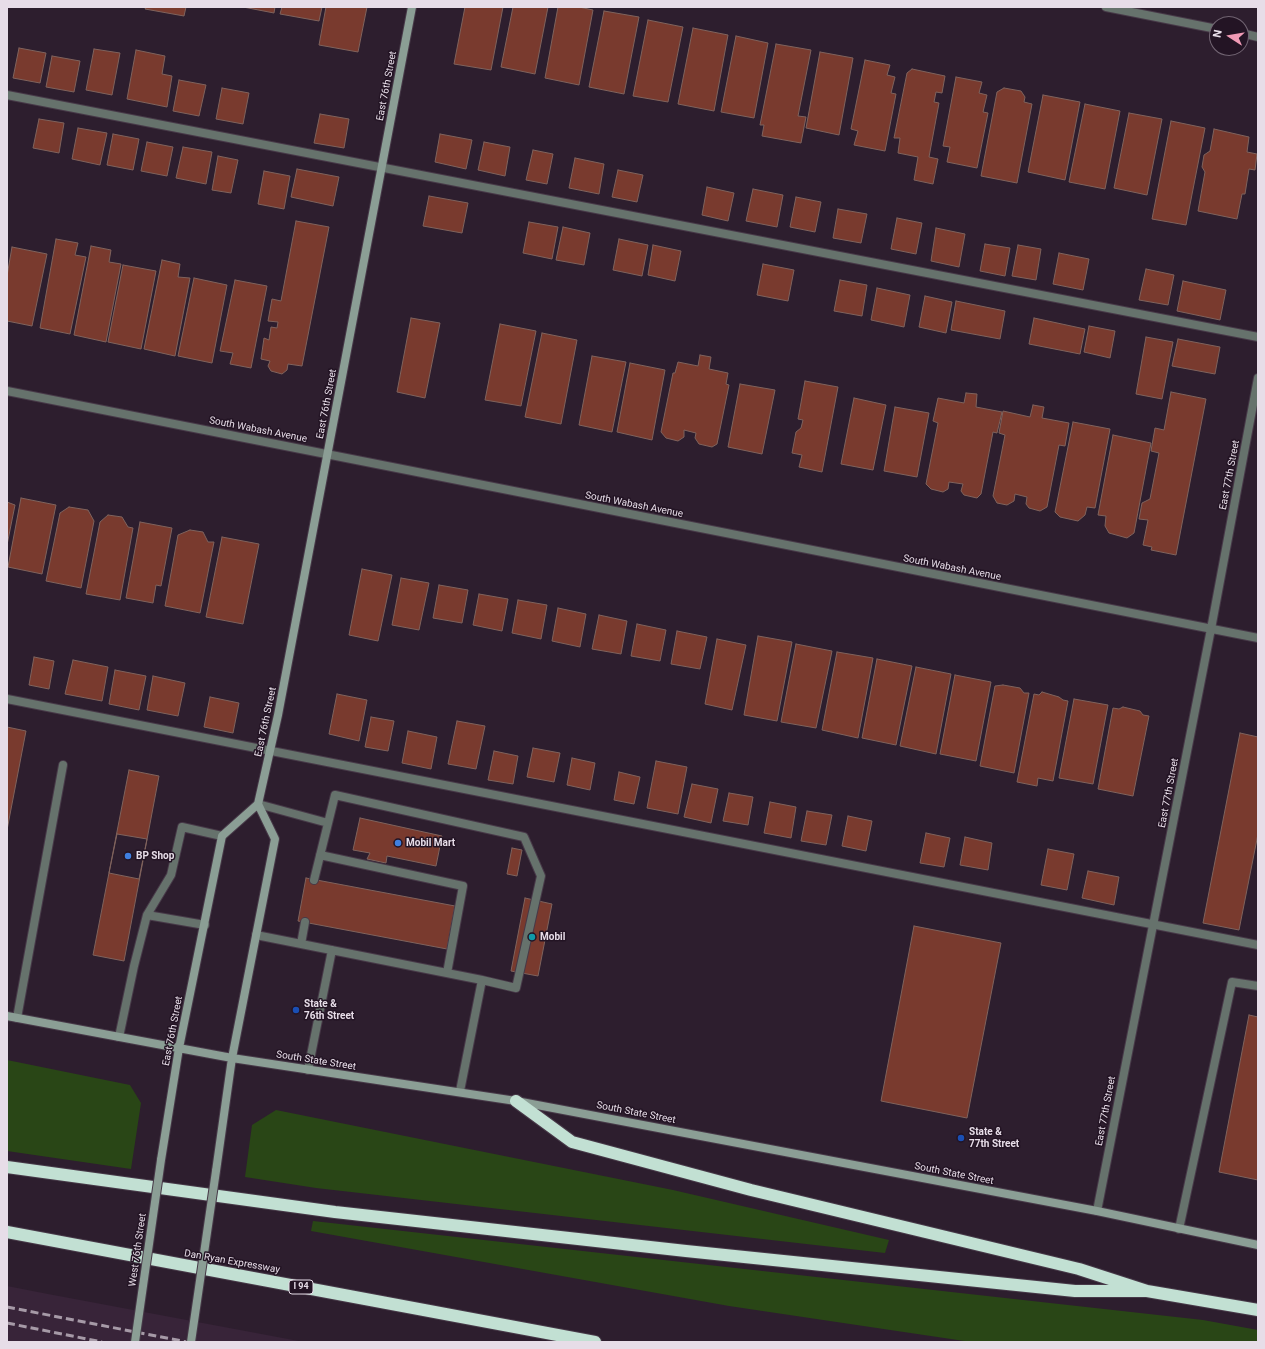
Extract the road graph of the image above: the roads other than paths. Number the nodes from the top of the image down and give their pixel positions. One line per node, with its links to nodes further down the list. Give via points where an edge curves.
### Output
1 (412, 7): 5 (street, East 76th Street)
2 (1106, 7): 3 (street)
3 (1209, 27)
4 (7, 95): 5 (street)
5 (382, 167): 6 (street); 9 (street, East 76th Street)
6 (1258, 337)
7 (1258, 378): 10 (street, East 77th Street)
8 (7, 391): 9 (street, South Wabash Avenue)
9 (328, 454): 10 (street, South Wabash Avenue); 13 (street, East 76th Street)
10 (1211, 629): 11 (street, South Wabash Avenue); 23 (street, East 77th Street)
11 (1258, 638)
12 (7, 699): 13 (street)
13 (270, 751): 15 (street, East 76th Street); 23 (street)
14 (63, 765): 32 (street)
15 (258, 804): 16 (street); 17 (street); 24 (street, via 275,839)
16 (328, 823): 18 (street); 29 (street, via 335,795 524,837 541,876 516,988)
17 (222, 836): 20 (street, via 182,827 171,875); 22 (street, East 76th Street)
18 (320, 855): 19 (street); 28 (street, via 464,886)
19 (314, 880)
20 (147, 915): 22 (street); 33 (street)
21 (305, 922): 25 (street)
22 (204, 925): 34 (street, East 76th Street)
23 (1153, 925): 26 (street); 41 (street, East 77th Street)
24 (256, 935): 25 (street); 35 (street)
25 (301, 944): 27 (street)
26 (1258, 945)
27 (332, 950): 28 (street); 36 (street)
28 (446, 973): 29 (street)
29 (482, 980): 37 (street)
30 (1258, 986): 42 (street, via 1232,982)
31 (7, 1016): 32 (street, South State Street)
32 (17, 1018): 33 (street, South State Street)
33 (119, 1037): 34 (street, South State Street)
34 (179, 1048): 35 (street, South State Street); 39 (street, East 76th Street)
35 (232, 1058): 36 (street, South State Street); 48 (street, bridge)
36 (308, 1070): 37 (street, South State Street)
37 (460, 1091): 38 (street, South State Street)
38 (516, 1101): 41 (street, South State Street); 45 (highway, via 572,1142 751,1190 1079,1269)
39 (161, 1160): 47 (street, West 76th Street, bridge)
40 (7, 1167): 45 (highway, via 335,1212 686,1251 1076,1291)
41 (1097, 1211): 42 (street, South State Street)
42 (1179, 1229): 44 (street, South State Street)
43 (7, 1232): 49 (highway, Dan Ryan Expressway / I 94)
44 (1258, 1245)
45 (1148, 1291): 46 (highway)
46 (1258, 1310)
47 (134, 1342)
48 (191, 1342)
49 (595, 1342)

